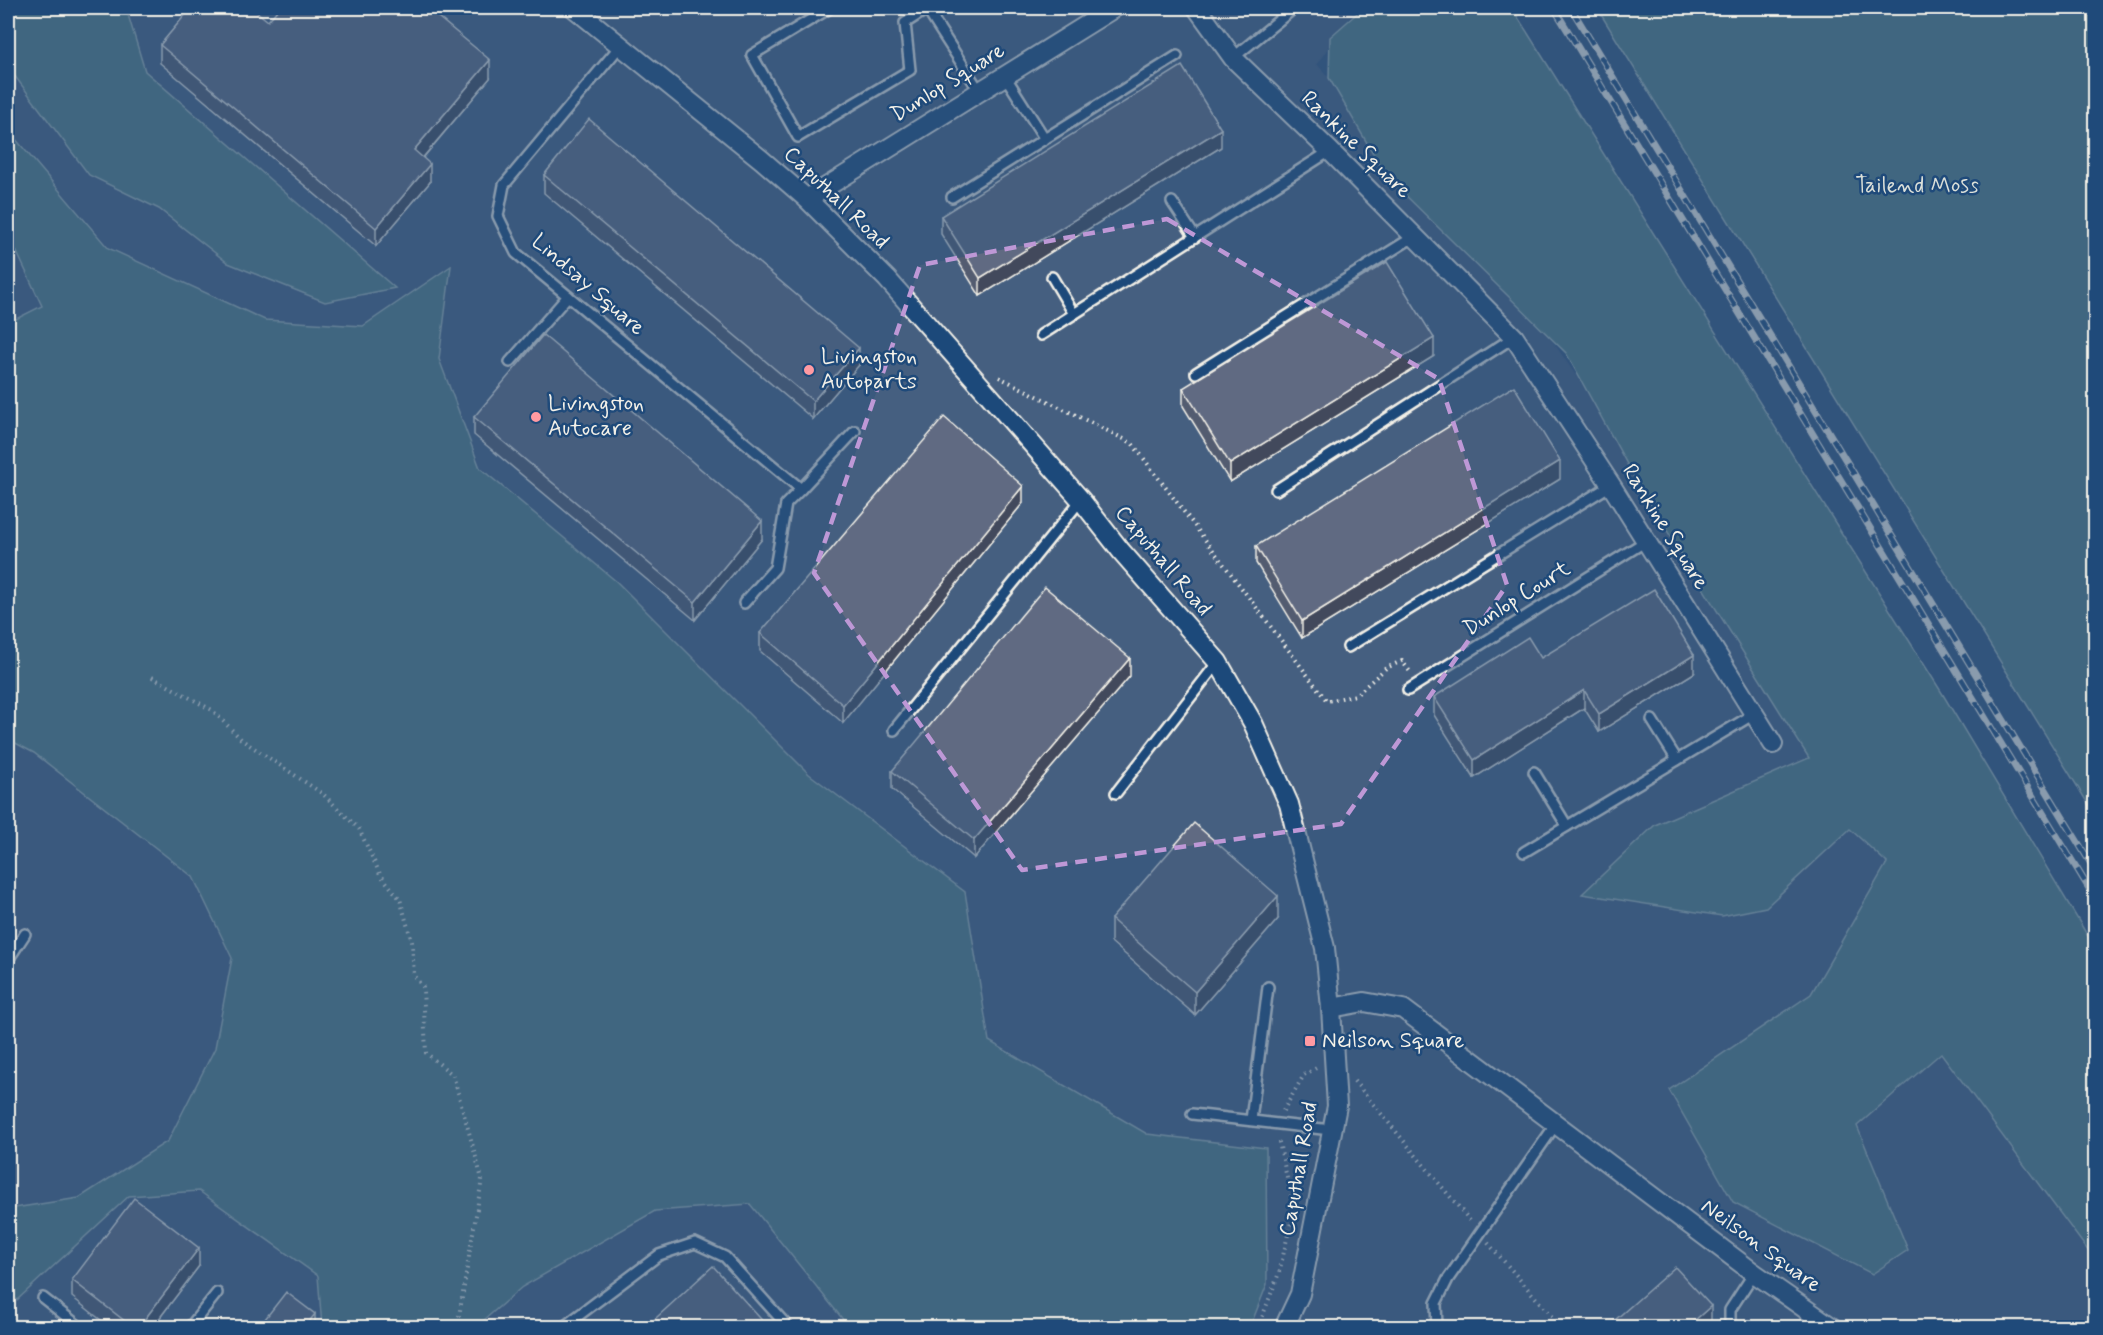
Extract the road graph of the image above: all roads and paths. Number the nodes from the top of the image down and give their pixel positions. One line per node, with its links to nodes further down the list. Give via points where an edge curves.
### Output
1 (574, 8): 7 (street, Caputhall Road)
2 (830, 8): 3 (lane, via 752,55 798,137 910,70 905,23)
3 (927, 8): 11 (lane)
4 (1114, 8): 10 (street, Dunlop Square)
5 (1197, 8): 9 (street, Rankine Square)
6 (1294, 8): 9 (lane)
7 (621, 45): 15 (street, Caputhall Road); 20 (lane, Lindsay Square, via 504,185 498,216 516,253)
8 (1177, 56): 12 (lane)
9 (1233, 58): 13 (street, Rankine Square)
10 (1005, 76): 11 (street, Dunlop Square); 12 (lane)
11 (980, 92): 15 (street, Dunlop Square)
12 (1045, 139): 14 (lane)
13 (1330, 151): 17 (street, Rankine Square); 18 (lane)
14 (951, 197)
15 (807, 199): 31 (street, Caputhall Road, via 886,279)
16 (1172, 202): 18 (lane)
17 (1415, 236): 23 (street, Rankine Square); 25 (lane)
18 (1195, 237): 21 (lane)
19 (1052, 277): 21 (lane)
20 (568, 296): 24 (lane); 29 (lane, Lindsay Square)
21 (1074, 314): 22 (lane)
22 (1041, 335)
23 (1514, 337): 28 (street, Rankine Square); 30 (lane)
24 (510, 362)
25 (1196, 373)
26 (995, 375): 37 (path, via 1132,443 1327,701 1356,695 1386,668 1402,661)
27 (855, 431): 29 (lane)
28 (1611, 484): 32 (street, Rankine Square); 34 (lane)
29 (801, 489): 33 (lane, via 786,504 775,568)
30 (1276, 490)
31 (1081, 500): 35 (street, Caputhall Road); 41 (lane)
32 (1646, 541): 37 (lane, Dunlop Court); 39 (street, Rankine Square)
33 (744, 603)
34 (1348, 647)
35 (1218, 662): 45 (lane); 51 (street, Caputhall Road, via 1253,723 1289,804 1325,948)
36 (152, 677): 64 (path, via 212,710 242,740 323,794 359,829 380,874 400,899 412,942 414,976 423,987 426,1053 453,1075 482,1179)
37 (1419, 683): 38 (lane, Dunlop Court)
38 (1408, 690)
39 (1754, 714): 42 (street, Rankine Square); 43 (lane)
40 (1652, 720): 43 (lane)
41 (894, 730)
42 (1773, 744)
43 (1677, 760): 46 (lane)
44 (1534, 772): 46 (lane)
45 (1116, 793)
46 (1567, 826): 47 (lane)
47 (1524, 852)
48 (25, 934): 49 (lane)
49 (8, 960)
50 (1268, 987): 54 (lane)
51 (1331, 1008): 52 (street, Caputhall Road); 56 (street, Neilson Square, via 1364,1002 1402,1010)
52 (1334, 1057): 55 (path, via 1304,1076); 57 (street, Caputhall Road, via 1336,1106); 58 (path)
53 (1192, 1114): 54 (lane)
54 (1251, 1120): 55 (lane)
55 (1276, 1123): 57 (lane); 67 (path, via 1294,1209 1279,1273)
56 (1556, 1124): 58 (lane); 59 (street, Neilson Square)
57 (1331, 1130): 68 (street, Caputhall Road, via 1300,1294)
58 (1480, 1233): 69 (lane, via 1436,1303); 70 (path)
59 (1754, 1273): 71 (lane, via 1730,1310); 72 (street, Neilson Square)
60 (217, 1293): 63 (lane)
61 (43, 1298): 62 (lane)
62 (81, 1328)
63 (189, 1328)
64 (457, 1328)
65 (562, 1328): 66 (lane, via 659,1255 695,1243 725,1257)
66 (789, 1328)
67 (1258, 1328)
68 (1284, 1328)
69 (1437, 1328)
70 (1562, 1328)
71 (1730, 1328)
72 (1833, 1328)

